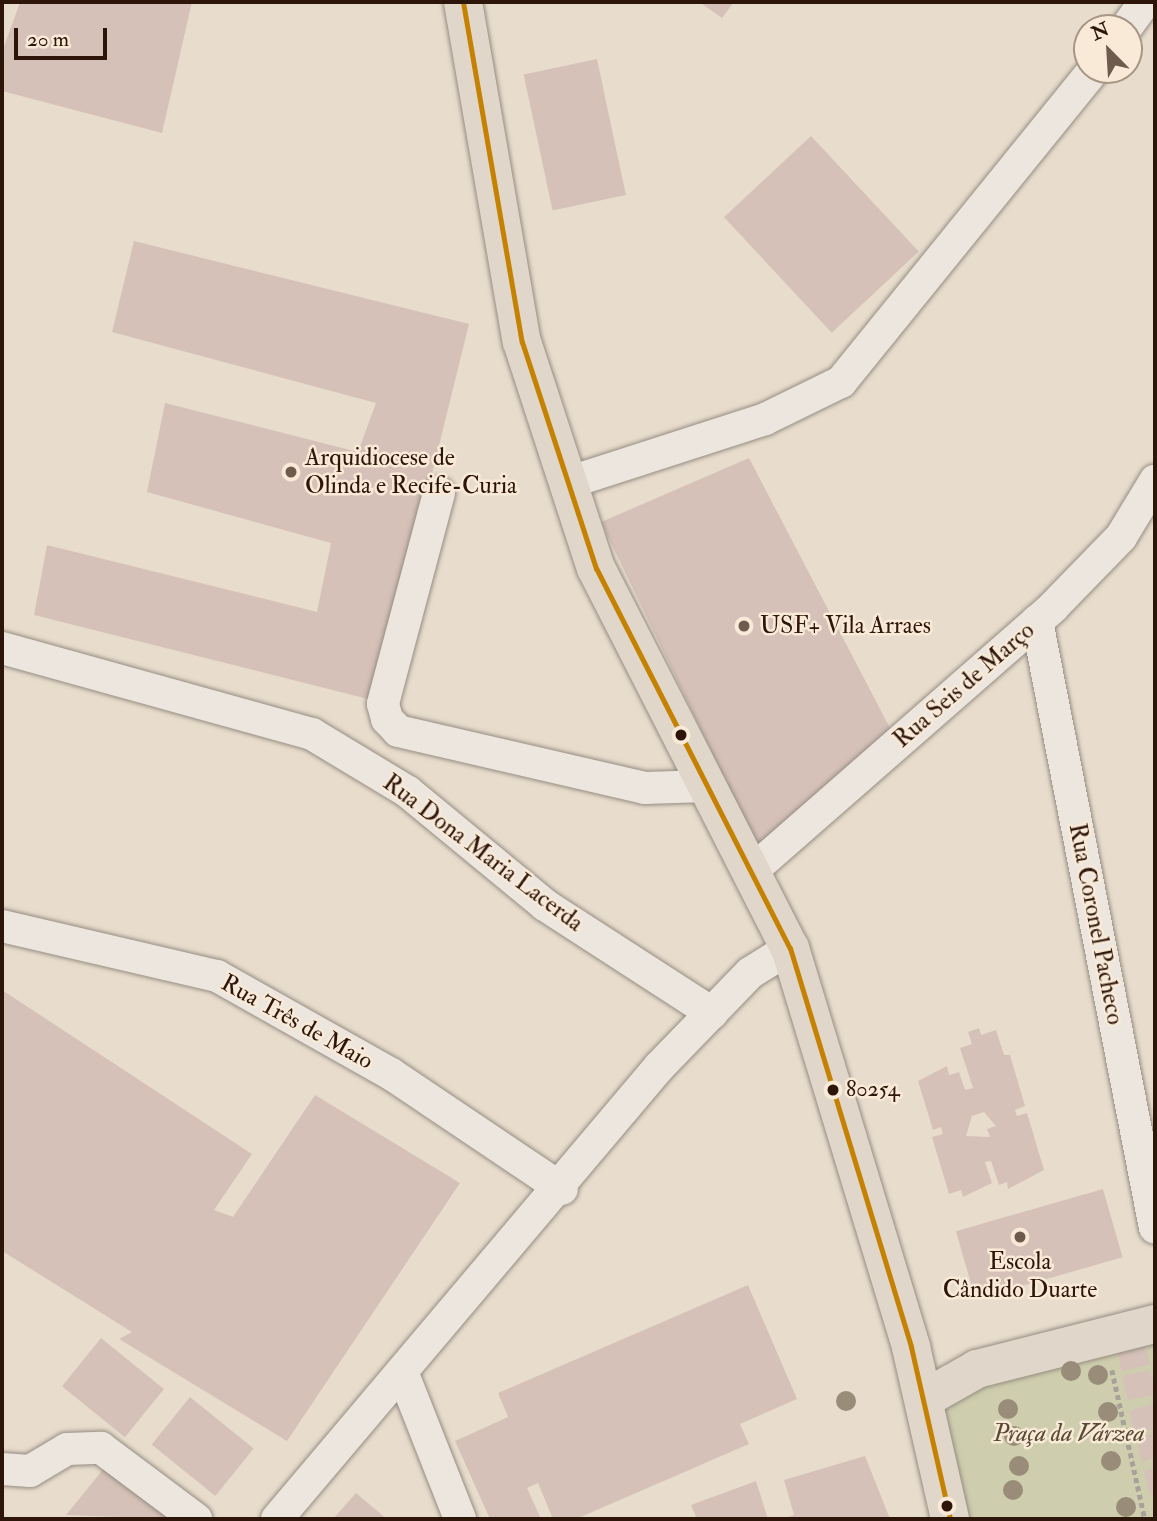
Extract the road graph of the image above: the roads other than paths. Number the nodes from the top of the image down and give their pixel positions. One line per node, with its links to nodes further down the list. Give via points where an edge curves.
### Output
1 (463, 2): 4 (main road, via 522,342)
2 (1083, 84): 4 (street, via 841,382 765,419)
3 (1155, 481): 6 (street, Rua Seis de Março, via 1121,537)
4 (567, 483): 8 (main road, via 596,568)
5 (439, 493): 8 (street, via 383,704 387,719 398,731 645,788)
6 (1038, 621): 9 (street, Rua Seis de Março); 14 (street, Rua Coronel Pacheco)
7 (2, 648): 12 (street, Rua Dona Maria Lacerda, via 312,734 408,792 545,905)
8 (707, 786): 9 (main road)
9 (753, 870): 11 (main road)
10 (2, 926): 13 (street, Rua Três de Maio, via 216,976 381,1068)
11 (790, 948): 12 (street, via 750,973); 16 (main road)
12 (712, 1013): 13 (street, via 659,1068)
13 (562, 1189): 18 (street)
14 (1155, 1228)
15 (1155, 1324): 17 (main road)
16 (911, 1347): 17 (main road); 19 (main road)
17 (977, 1369): 19 (main road)
18 (403, 1374): 22 (street); 23 (street)
19 (924, 1399): 24 (main road)
20 (2, 1469): 21 (street, via 30,1471 67,1449 101,1448)
21 (196, 1519)
22 (277, 1519)
23 (460, 1519)
24 (950, 1519)

